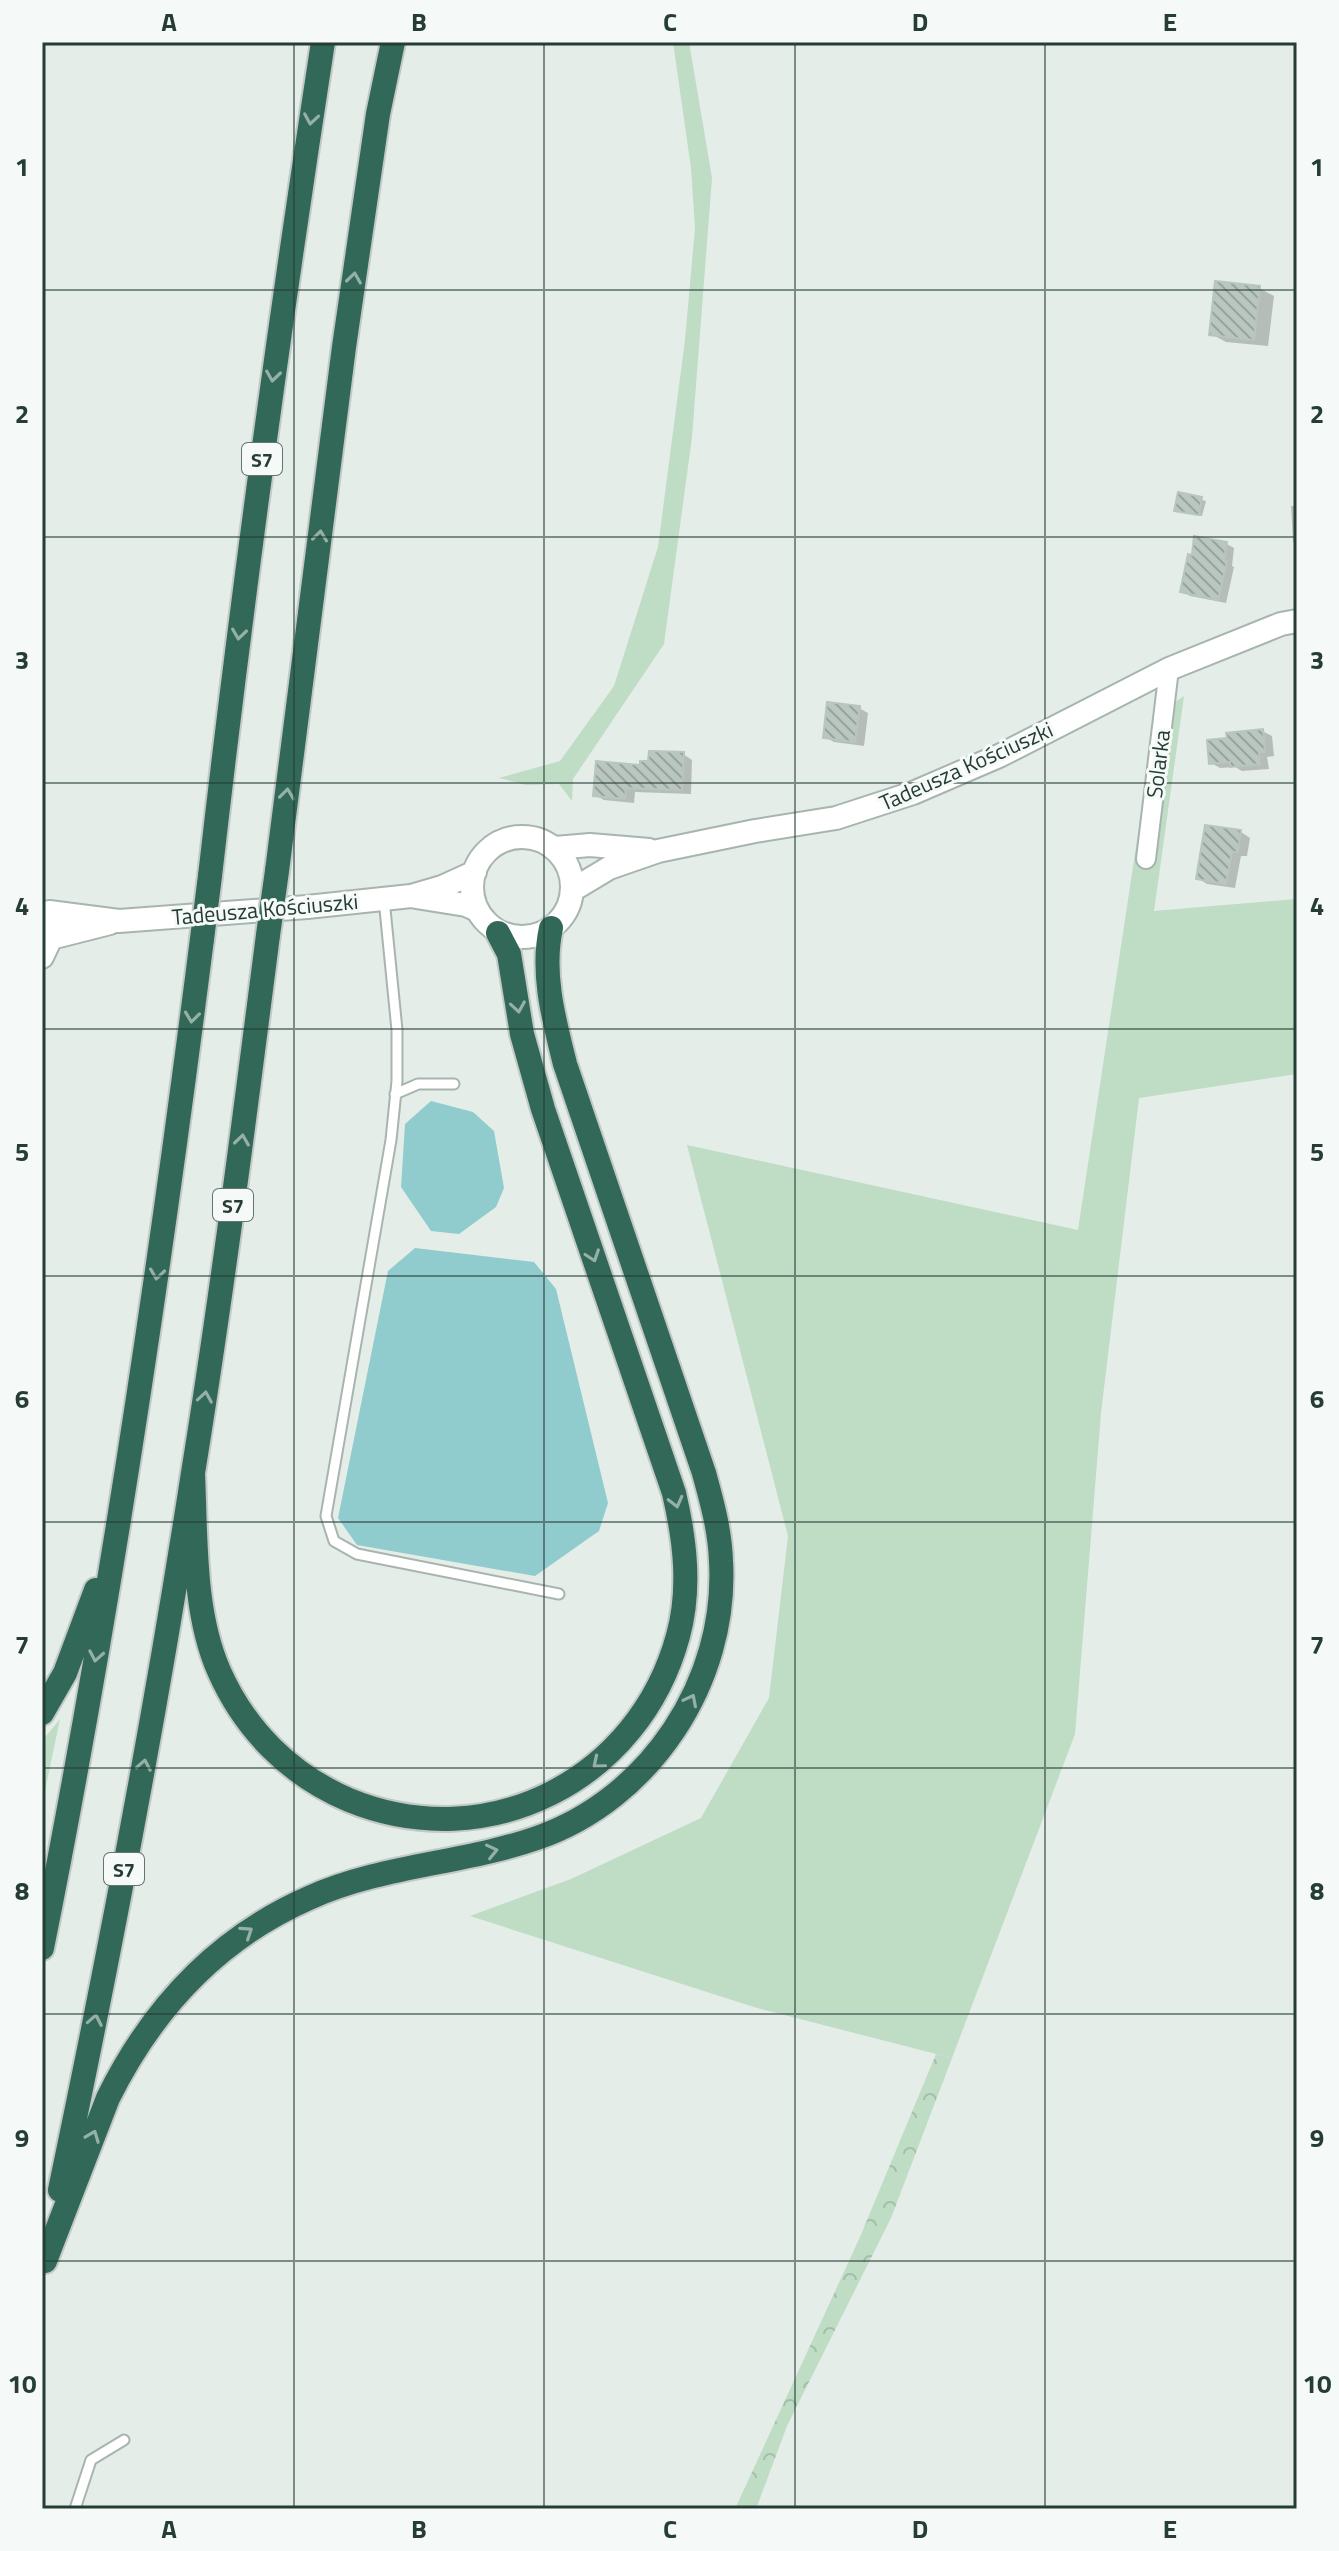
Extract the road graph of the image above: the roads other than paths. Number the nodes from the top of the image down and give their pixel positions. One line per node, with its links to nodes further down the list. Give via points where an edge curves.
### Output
1 (323, 42): 21 (highway, S7, one-way to 21, bridge, via 279,331 202,939)
2 (393, 42): 20 (highway, S7, one-way to 2, bridge, via 246,1112 344,347)
3 (1297, 621): 4 (street, Tadeusza Kościuszki)
4 (1169, 669): 6 (street, Tadeusza Kościuszki, via 999,756 913,793 836,818); 7 (street, Solarka)
5 (555, 848): 6 (street, Tadeusza Kościuszki, via 590,845); 8 (street, via 515,838 490,849); 9 (street, via 572,872)
6 (658, 851): 9 (street, Tadeusza Kościuszki, via 609,868)
7 (1146, 859)
8 (475, 872): 10 (street, Tadeusza Kościuszki); 13 (street)
9 (574, 889): 15 (street)
10 (411, 896): 11 (street, Tadeusza Kościuszki); 13 (street, Tadeusza Kościuszki)
11 (384, 899): 14 (street, Tadeusza Kościuszki); 19 (lane, via 397,1030)
12 (45, 907): 14 (street, Tadeusza Kościuszki); 17 (street)
13 (477, 910): 16 (street)
14 (119, 921): 17 (street, Tadeusza Kościuszki)
15 (551, 928): 16 (street, via 532,936); 25 (highway, one-way to 15, via 121,2072 169,2002 211,1959 261,1923 309,1898 374,1876 515,1845 589,1813 652,1760 684,1714 707,1664 721,1585 714,1511 565,1064 548,979)
16 (498, 933): 20 (highway, one-way to 20, via 509,954 522,1034 543,1109 681,1519 683,1615 653,1699 623,1740 588,1772 510,1809 435,1819 385,1811 336,1794 271,1748 234,1701 219,1669 203,1610)
17 (47, 948)
18 (454, 1084): 19 (lane, via 418,1084)
19 (395, 1094): 22 (lane, via 326,1516 334,1541 357,1554)
20 (193, 1474): 25 (highway, S7, one-way to 20, via 133,1820)
21 (119, 1524): 23 (highway, via 77,1646); 24 (highway, S7, one-way to 24)
22 (559, 1594)
23 (42, 1713)
24 (42, 1948)
25 (43, 2268)
26 (124, 2440): 27 (lane, via 91,2460)
27 (75, 2509)

